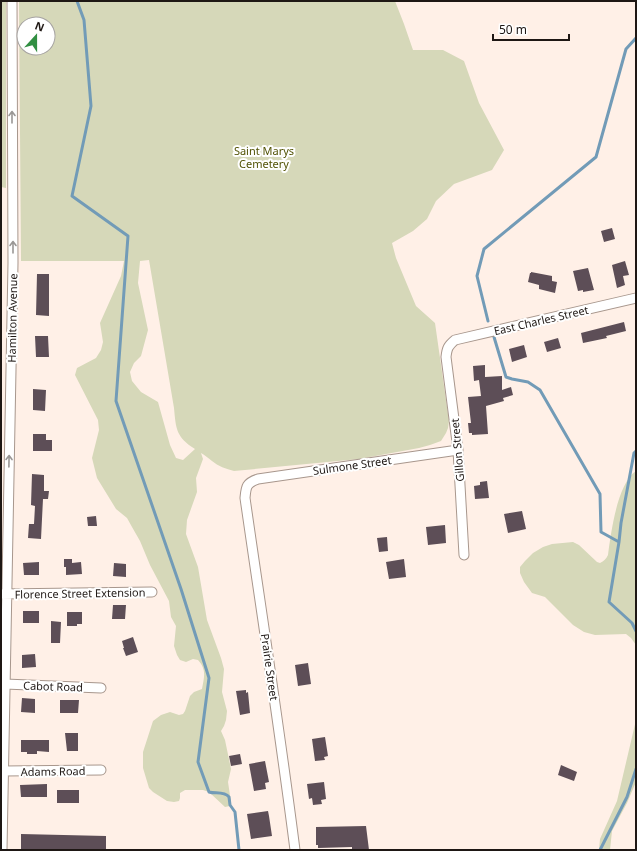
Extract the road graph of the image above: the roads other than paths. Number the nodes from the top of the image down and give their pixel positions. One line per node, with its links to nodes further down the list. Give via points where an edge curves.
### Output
1 (12, 1): 5 (street, Hamilton Avenue, one-way to 1)
2 (636, 298): 3 (street, East Charles Street, via 455,340)
3 (448, 346): 6 (street, Gillon Street, via 446,357)
4 (1, 370): 5 (street)
5 (11, 370): 7 (street, Hamilton Avenue, one-way to 5)
6 (458, 450): 8 (street, Sulmone Street, via 258,479); 9 (street, Gillon Street)
7 (5, 484): 11 (street, Hamilton Avenue)
8 (247, 485): 17 (street, Prairie Street, via 245,498)
9 (464, 555)
10 (152, 592): 11 (street, Florence Street Extension)
11 (4, 594): 12 (street, Hamilton Avenue)
12 (5, 684): 13 (street, Cabot Road); 15 (street, Hamilton Avenue)
13 (101, 688)
14 (102, 770): 15 (street, Adams Road)
15 (4, 771): 16 (street, Hamilton Avenue)
16 (2, 850)
17 (295, 850)

